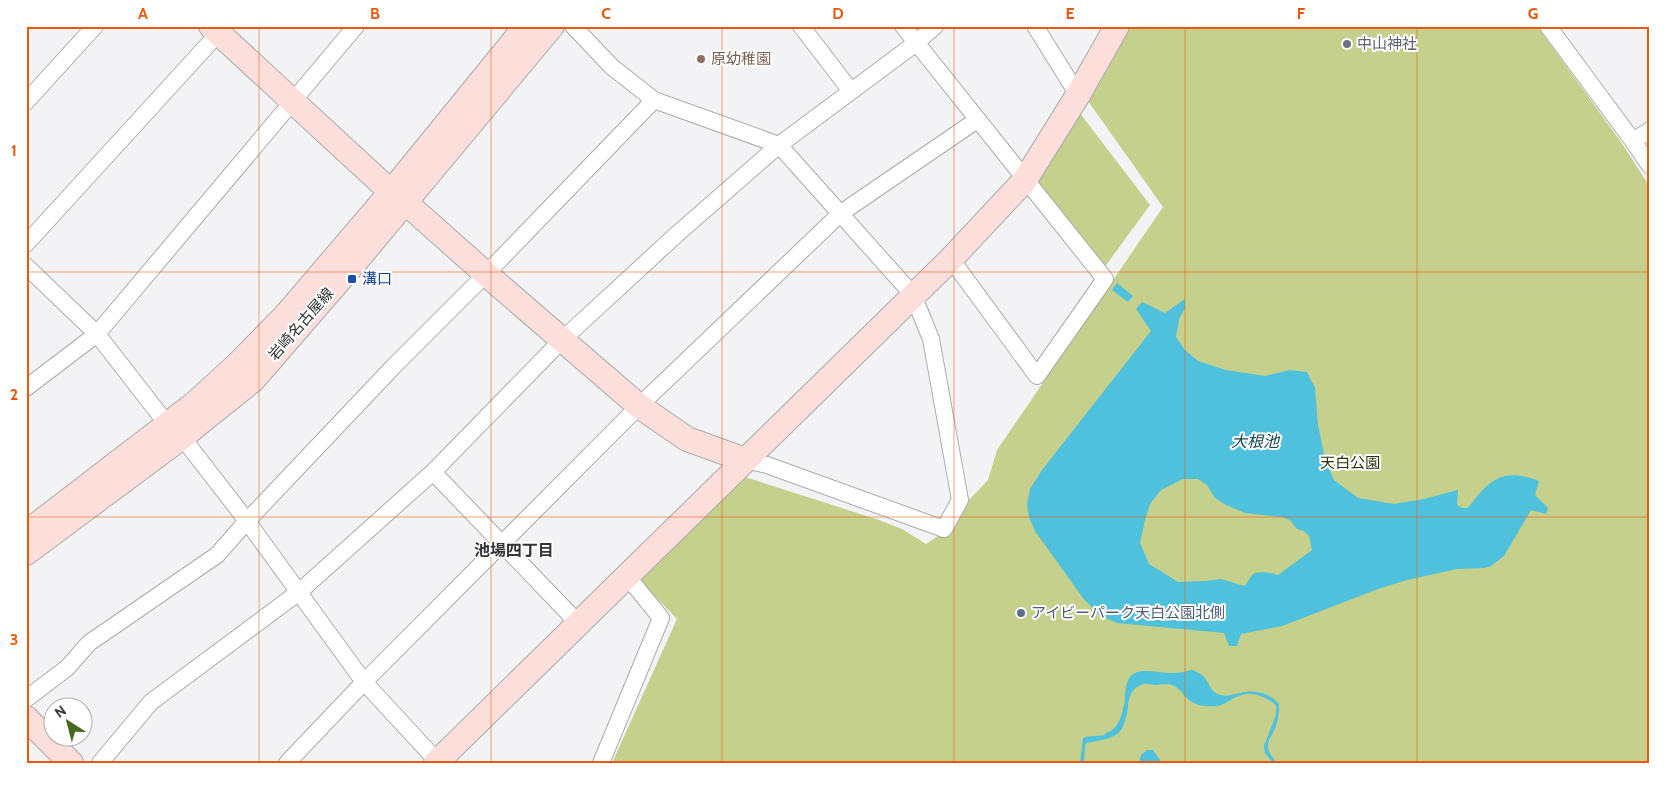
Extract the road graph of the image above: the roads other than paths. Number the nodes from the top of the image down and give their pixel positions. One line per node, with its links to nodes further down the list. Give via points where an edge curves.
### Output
1 (95, 26): 18 (street)
2 (356, 26): 17 (street)
3 (526, 26): 25 (street, 岩崎名古屋線)
4 (552, 26): 25 (street, 岩崎名古屋線)
5 (573, 26): 16 (street, via 612,67)
6 (801, 26): 14 (street)
7 (903, 26): 13 (street)
8 (935, 26): 13 (street)
9 (1035, 26): 15 (street)
10 (1117, 26): 15 (street)
11 (1548, 26): 21 (street)
12 (218, 29): 17 (street); 27 (street)
13 (916, 43): 14 (street); 19 (street)
14 (851, 91): 22 (street)
15 (1078, 96): 24 (street)
16 (654, 100): 22 (street); 30 (street)
17 (293, 101): 25 (street); 32 (street)
18 (26, 102)
19 (977, 120): 24 (street); 26 (street)
20 (1650, 130): 21 (street)
21 (1633, 141): 23 (street)
22 (779, 145): 26 (street); 33 (street)
23 (1650, 166)
24 (1025, 180): 28 (street); 28 (street, via 1105,279 1037,376)
25 (398, 197): 30 (street); 36 (street, 岩崎名古屋線, via 238,364 194,404)
26 (841, 213): 31 (street); 35 (street)
27 (26, 244)
28 (951, 259): 31 (street)
29 (26, 266): 32 (street)
30 (486, 274): 33 (street); 39 (street)
31 (913, 296): 37 (street); 37 (street, via 931,339 960,500 944,529 768,465)
32 (97, 334): 34 (street); 36 (street)
33 (562, 340): 35 (street); 38 (street)
34 (26, 388)
35 (639, 406): 37 (street, via 686,440); 41 (street)
36 (174, 431): 39 (street); 40 (street, 岩崎名古屋線); 42 (street, 岩崎名古屋線)
37 (745, 460): 43 (street)
38 (433, 472): 41 (street); 44 (street)
39 (247, 521): 44 (street); 47 (street, via 217,555 89,643 67,668)
40 (26, 532)
41 (502, 544): 45 (street); 46 (street)
42 (26, 553)
43 (627, 576): 45 (street); 53 (street, via 661,618)
44 (299, 592): 46 (street); 51 (street, via 151,702)
45 (578, 624): 49 (street)
46 (364, 682): 49 (street); 52 (street)
47 (26, 699)
48 (26, 718): 50 (street)
49 (438, 762)
50 (72, 763)
51 (100, 763)
52 (287, 763)
53 (601, 763)

